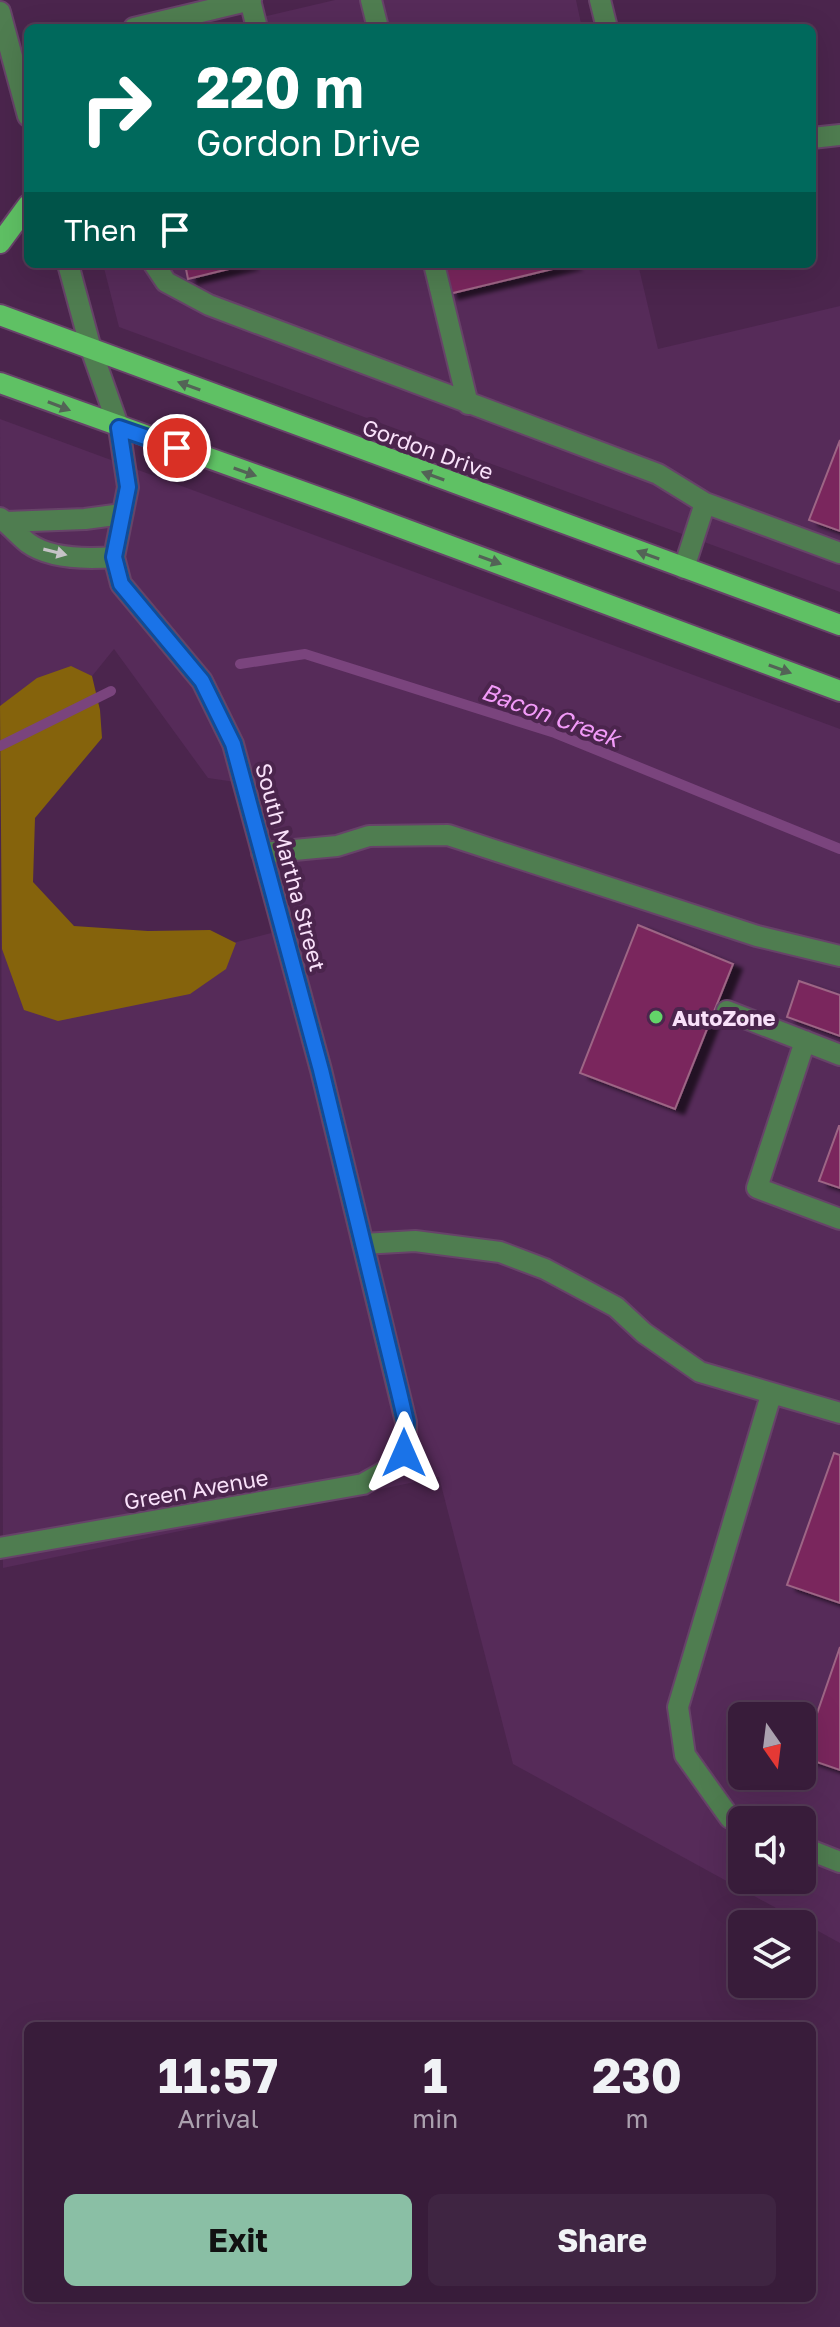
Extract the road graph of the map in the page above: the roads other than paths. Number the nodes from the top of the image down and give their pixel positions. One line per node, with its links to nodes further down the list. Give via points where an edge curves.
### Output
1 (251, 0): 5 (street); 6 (street)
2 (371, 0): 7 (street)
3 (600, 0): 8 (street)
4 (0, 12): 9 (street)
5 (151, 24)
6 (256, 24)
7 (377, 24)
8 (606, 24)
9 (20, 55): 10 (street)
10 (24, 86)
11 (840, 135): 12 (street)
12 (816, 138)
13 (24, 210): 14 (main road)
14 (0, 243)
15 (69, 268): 19 (street)
16 (157, 268): 21 (street, via 166,282 209,305)
17 (435, 268): 21 (street)
18 (0, 315): 19 (main road, Gordon Drive)
19 (91, 349): 22 (street); 28 (main road, Gordon Drive, one-way to 19)
20 (0, 383): 22 (main road, one-way to 22)
21 (468, 404): 23 (street, via 658,474)
22 (119, 428): 24 (street, via 128,487); 30 (main road, one-way to 30)
23 (705, 503): 26 (street); 28 (street)
24 (122, 514): 25 (street); 27 (street)
25 (3, 520): 27 (street, one-way to 27, via 30,545 56,554)
26 (840, 553)
27 (114, 557): 31 (street, South Martha Street, via 132,601 202,681 233,744)
28 (684, 568): 29 (main road, Gordon Drive)
29 (840, 625)
30 (840, 691)
31 (262, 853): 32 (street, via 337,846 369,836 448,835 757,936); 37 (street, South Martha Street)
32 (840, 956)
33 (727, 1011): 34 (street)
34 (805, 1041): 35 (street); 36 (street, via 757,1188)
35 (840, 1055)
36 (840, 1219)
37 (363, 1244): 38 (street, via 455,1244 545,1269 616,1307 700,1372); 40 (street, South Martha Street, via 406,1422 404,1453)
38 (771, 1395): 39 (street); 42 (street, via 678,1707 685,1755)
39 (840, 1413)
40 (396, 1466): 41 (street, Green Avenue, via 363,1484)
41 (0, 1548)
42 (728, 1815)
43 (816, 1853): 44 (street)
44 (840, 1862)

